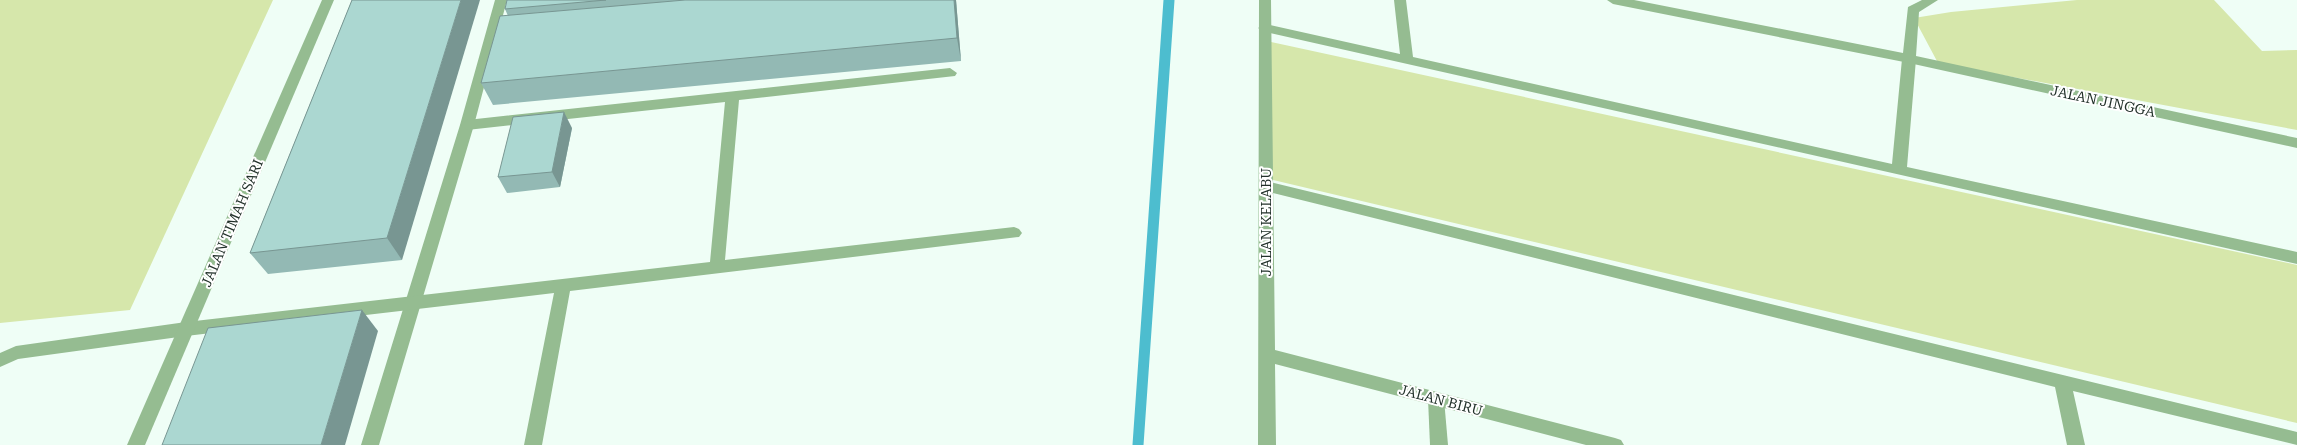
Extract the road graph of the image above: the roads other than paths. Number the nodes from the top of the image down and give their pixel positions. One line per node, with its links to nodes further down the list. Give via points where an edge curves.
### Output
1 (328, 0): 21 (street, JALAN TIMAH SARI)
2 (500, 0): 12 (street)
3 (1265, 0): 7 (street, JALAN KELABU)
4 (1400, 0): 8 (street)
5 (1613, 0): 9 (street, JALAN JINGGA)
6 (1932, 0): 9 (street, via 1913,10)
7 (1265, 28): 8 (street); 15 (street, JALAN KELABU)
8 (1407, 59): 14 (street)
9 (1909, 59): 13 (street, JALAN JINGGA); 14 (street)
10 (950, 73): 11 (street)
11 (732, 96): 12 (street); 18 (street)
12 (467, 125): 20 (street)
13 (2297, 142)
14 (1898, 172): 17 (street)
15 (1266, 186): 22 (street, JALAN KELABU); 24 (street)
16 (1014, 233): 18 (street)
17 (2297, 258)
18 (717, 268): 19 (street)
19 (563, 285): 20 (street); 29 (street)
20 (413, 302): 21 (street); 28 (street)
21 (186, 329): 23 (street, via 16,352); 27 (street, JALAN TIMAH SARI)
22 (1267, 355): 25 (street, JALAN BIRU); 30 (street, JALAN KELABU)
23 (0, 360)
24 (2062, 381): 26 (street); 33 (street)
25 (1436, 399): 31 (street); 32 (street, JALAN BIRU)
26 (2297, 439)
27 (136, 445)
28 (370, 445)
29 (533, 445)
30 (1267, 445)
31 (1440, 445)
32 (1615, 445)
33 (2076, 445)

